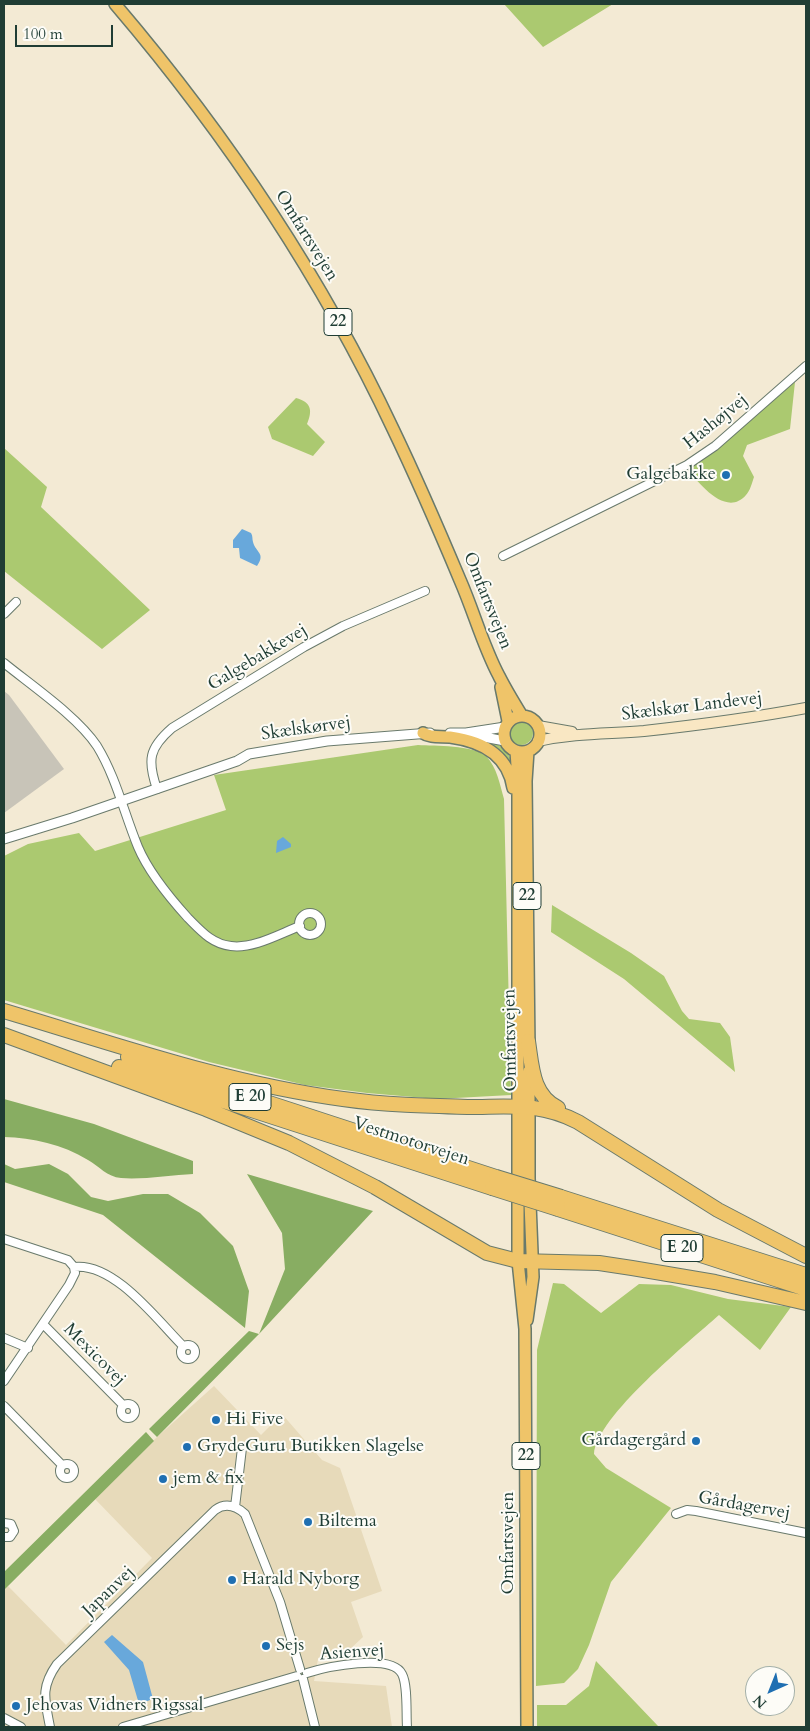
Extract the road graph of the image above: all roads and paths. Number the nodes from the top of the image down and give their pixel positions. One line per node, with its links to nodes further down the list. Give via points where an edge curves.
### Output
1 (116, 4): 8 (main road, Omfartsvejen / 22, via 238,162 333,313 397,438 461,582)
2 (806, 366): 3 (street, Hashøjvej, via 715,446 688,465)
3 (503, 556)
4 (425, 591): 20 (street, Galgebakkevej, via 304,647 172,728 154,747 150,762)
5 (16, 602): 6 (street)
6 (4, 614)
7 (4, 663): 21 (street, via 95,743 111,770)
8 (498, 676): 10 (main road, Omfartsvejen / 22); 11 (main road, Omfartsvejen / 22)
9 (806, 708): 15 (main road, Skælskør Landevej, via 687,726)
10 (522, 716): 11 (main road); 12 (main road, 22, via 531,718)
11 (506, 724): 14 (street, Skælskørvej); 16 (main road, 22)
12 (538, 726): 15 (main road, Skælskør Landevej); 17 (main road)
13 (423, 733): 14 (street, Skælskørvej); 20 (street, Skælskørvej, via 327,741 250,754); 22 (main road, via 479,743 501,760 511,778)
14 (466, 733): 16 (street, Skælskørvej)
15 (580, 733): 17 (main road, Skælskør Landevej)
16 (505, 740): 18 (main road)
17 (538, 741): 19 (main road)
18 (516, 751): 19 (main road); 22 (main road, Omfartsvejen / 22)
19 (528, 751): 29 (main road, Omfartsvejen / 22)
20 (157, 788): 21 (street)
21 (120, 801): 23 (street); 24 (street, via 139,850 168,896 214,942 232,947 250,944)
22 (517, 835): 30 (main road, Omfartsvejen / 22)
23 (4, 840)
24 (300, 926)
25 (4, 1011): 30 (highway, via 285,1090 384,1104)
26 (4, 1018): 32 (highway, Vestmotorvejen / E 20)
27 (4, 1030): 32 (highway, Vestmotorvejen / E 20)
28 (4, 1036): 38 (highway, via 282,1139 375,1188 468,1244)
29 (528, 1041): 30 (main road, Omfartsvejen / 22); 31 (highway, via 532,1075 540,1093 552,1105 582,1120)
30 (524, 1106): 31 (highway, via 559,1112); 34 (main road, Omfartsvejen / 22); 37 (main road, Omfartsvejen / 22)
31 (613, 1144): 36 (highway, via 718,1210)
32 (494, 1182): 33 (highway, Vestmotorvejen / E 20, bridge)
33 (560, 1203): 40 (highway, Vestmotorvejen / E 20); 41 (highway, Vestmotorvejen / E 20)
34 (520, 1204): 37 (main road, via 524,1246); 38 (main road, Omfartsvejen / 22)
35 (4, 1239): 39 (street, via 68,1260)
36 (806, 1256)
37 (532, 1260): 38 (highway); 42 (highway, via 632,1268 715,1282); 44 (main road, Omfartsvejen / 22)
38 (518, 1261): 44 (main road, Omfartsvejen / 22)
39 (74, 1267): 43 (street, via 75,1273 69,1285); 46 (street, via 86,1266 116,1280)
40 (806, 1275)
41 (806, 1288)
42 (806, 1303)
43 (44, 1325): 47 (street); 49 (street, Mexicovej)
44 (525, 1329): 65 (main road, Omfartsvejen / 22)
45 (4, 1338): 47 (street)
46 (183, 1346)
47 (28, 1348): 48 (street)
48 (4, 1381)
49 (123, 1405)
50 (4, 1406): 52 (street)
51 (242, 1448): 53 (street)
52 (62, 1465)
53 (235, 1507): 58 (street, via 245,1514 263,1556); 61 (street, Japanvej, via 225,1505 215,1510 57,1664 45,1686)
54 (676, 1514): 56 (street, Gårdagervej, via 696,1511)
55 (4, 1523): 57 (street, via 11,1524 14,1531 10,1537)
56 (806, 1533)
57 (4, 1537)
58 (302, 1674): 62 (street); 63 (street); 64 (street, Asienvej, via 342,1665 394,1665 403,1676)
59 (4, 1718): 60 (street)
60 (21, 1727)
61 (50, 1727)
62 (123, 1727)
63 (315, 1727)
64 (407, 1727)
65 (527, 1727)

